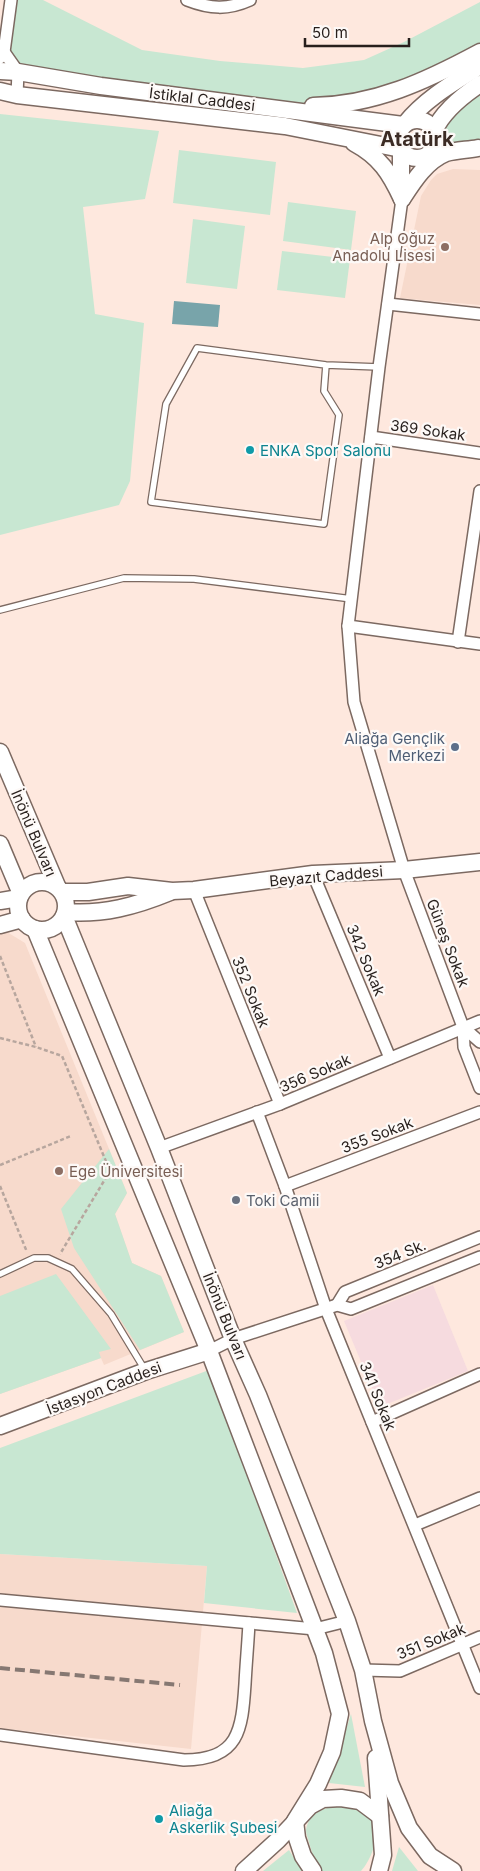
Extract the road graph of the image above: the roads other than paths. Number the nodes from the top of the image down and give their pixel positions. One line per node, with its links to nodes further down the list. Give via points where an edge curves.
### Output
1 (10, 0): 5 (street)
2 (187, 0): 3 (street, via 219,8)
3 (250, 0)
4 (480, 52): 12 (street, via 388,94 351,103)
5 (1, 53): 8 (street)
6 (480, 66): 13 (street, via 428,102)
7 (0, 70): 8 (street, İstiklal Caddesi)
8 (18, 72): 11 (street); 12 (street, İstiklal Caddesi)
9 (480, 84): 15 (street, via 438,123)
10 (0, 91): 11 (street, İstiklal Caddesi)
11 (17, 95): 14 (street, İstiklal Caddesi, via 286,126)
12 (267, 107): 13 (street, İstiklal Caddesi)
13 (403, 126): 15 (street, İstiklal Caddesi, via 421,120 427,123); 17 (street, via 398,137)
14 (344, 137): 17 (street, İstiklal Caddesi); 19 (street, via 378,159)
15 (434, 138): 16 (street, İstiklal Caddesi); 18 (street, via 428,155)
16 (479, 148): 19 (street, via 453,151 434,160 416,177)
17 (401, 149): 18 (street, İstiklal Caddesi); 19 (street)
18 (416, 158): 19 (street)
19 (402, 199): 20 (street, Güneş Sokak)
20 (388, 304): 21 (street); 23 (street, Güneş Sokak)
21 (480, 314)
22 (326, 365): 22 (lane, via 324,391 339,415 324,524 151,502 166,404 196,348); 23 (lane)
23 (378, 367): 24 (street, Güneş Sokak)
24 (371, 436): 25 (street, 369 Sokak); 27 (street, Güneş Sokak)
25 (480, 452)
26 (480, 491): 30 (street)
27 (352, 599): 28 (lane, via 194,579 124,578); 29 (street, Güneş Sokak)
28 (0, 610)
29 (348, 626): 30 (street); 35 (street, Güneş Sokak, via 354,702)
30 (458, 642): 31 (street)
31 (480, 644)
32 (0, 752): 37 (street, İnönü Bulvarı)
33 (0, 844): 40 (street)
34 (480, 862): 35 (street, Beyazıt Caddesi)
35 (404, 870): 36 (street, Beyazıt Caddesi); 46 (street, Güneş Sokak)
36 (313, 874): 38 (street, Beyazıt Caddesi); 48 (street, 342 Sokak)
37 (60, 889): 39 (street, Beyazıt Caddesi, via 88,892 128,886); 40 (street, via 37,882); 42 (street, via 65,898)
38 (194, 890): 39 (street, Beyazıt Caddesi); 50 (street, 352 Sokak)
39 (172, 891): 42 (street, Beyazıt Caddesi, via 139,904 88,914)
40 (20, 896): 41 (street); 43 (street, via 19,913)
41 (0, 902)
42 (65, 914): 43 (street, via 55,926 42,930); 53 (street, İnönü Bulvarı)
43 (29, 924): 44 (street); 60 (street, İnönü Bulvarı)
44 (0, 925)
45 (480, 1021): 46 (street, 356 Sokak)
46 (463, 1027): 47 (street, Güneş Sokak); 48 (street, 356 Sokak); 49 (street, Güneş Sokak, via 464,1047)
47 (480, 1042)
48 (390, 1058): 50 (street, 356 Sokak)
49 (480, 1088)
50 (280, 1104): 51 (street, 356 Sokak)
51 (257, 1112): 53 (street, 356 Sokak); 54 (street, 341 Sokak)
52 (480, 1112): 54 (street, 355 Sokak)
53 (159, 1148): 59 (street, İnönü Bulvarı)
54 (285, 1186): 58 (street, 341 Sokak)
55 (480, 1237): 58 (street, 354 Sk., via 345,1292)
56 (480, 1257): 58 (street, 354 Sk., via 351,1308)
57 (0, 1274): 61 (lane, via 34,1258 48,1258 72,1269 111,1314)
58 (331, 1307): 59 (street, 354 Sk.); 63 (street, 341 Sokak)
59 (233, 1339): 60 (street, 354 Sk.); 68 (street, İnönü Bulvarı)
60 (209, 1351): 61 (street, İstasyon Caddesi); 70 (street, İnönü Bulvarı)
61 (146, 1371): 64 (street, İstasyon Caddesi)
62 (480, 1374): 63 (street)
63 (372, 1422): 66 (street, 341 Sokak)
64 (0, 1426)
65 (480, 1498): 66 (street)
66 (415, 1525): 72 (street, 341 Sokak)
67 (0, 1600): 69 (street)
68 (347, 1621): 70 (street); 73 (street, İnönü Bulvarı)
69 (249, 1623): 70 (street); 76 (street, via 243,1716 229,1747 216,1755 202,1760 184,1760)
70 (315, 1629): 78 (street, İnönü Bulvarı, via 340,1714 332,1752 318,1784)
71 (480, 1638): 72 (street, 351 Sokak)
72 (461, 1646): 73 (street, 351 Sokak, via 400,1671); 74 (street, 341 Sokak)
73 (363, 1670): 75 (street, İnönü Bulvarı)
74 (480, 1688)
75 (373, 1721): 77 (street); 82 (street, via 390,1783 409,1828 430,1856)
76 (0, 1735)
77 (380, 1816): 78 (street, via 360,1801 341,1798 324,1799 310,1806); 81 (street, via 383,1855)
78 (295, 1821): 79 (street); 80 (street, via 296,1838)
79 (244, 1871)
80 (313, 1871)
81 (379, 1871)
82 (453, 1871)

